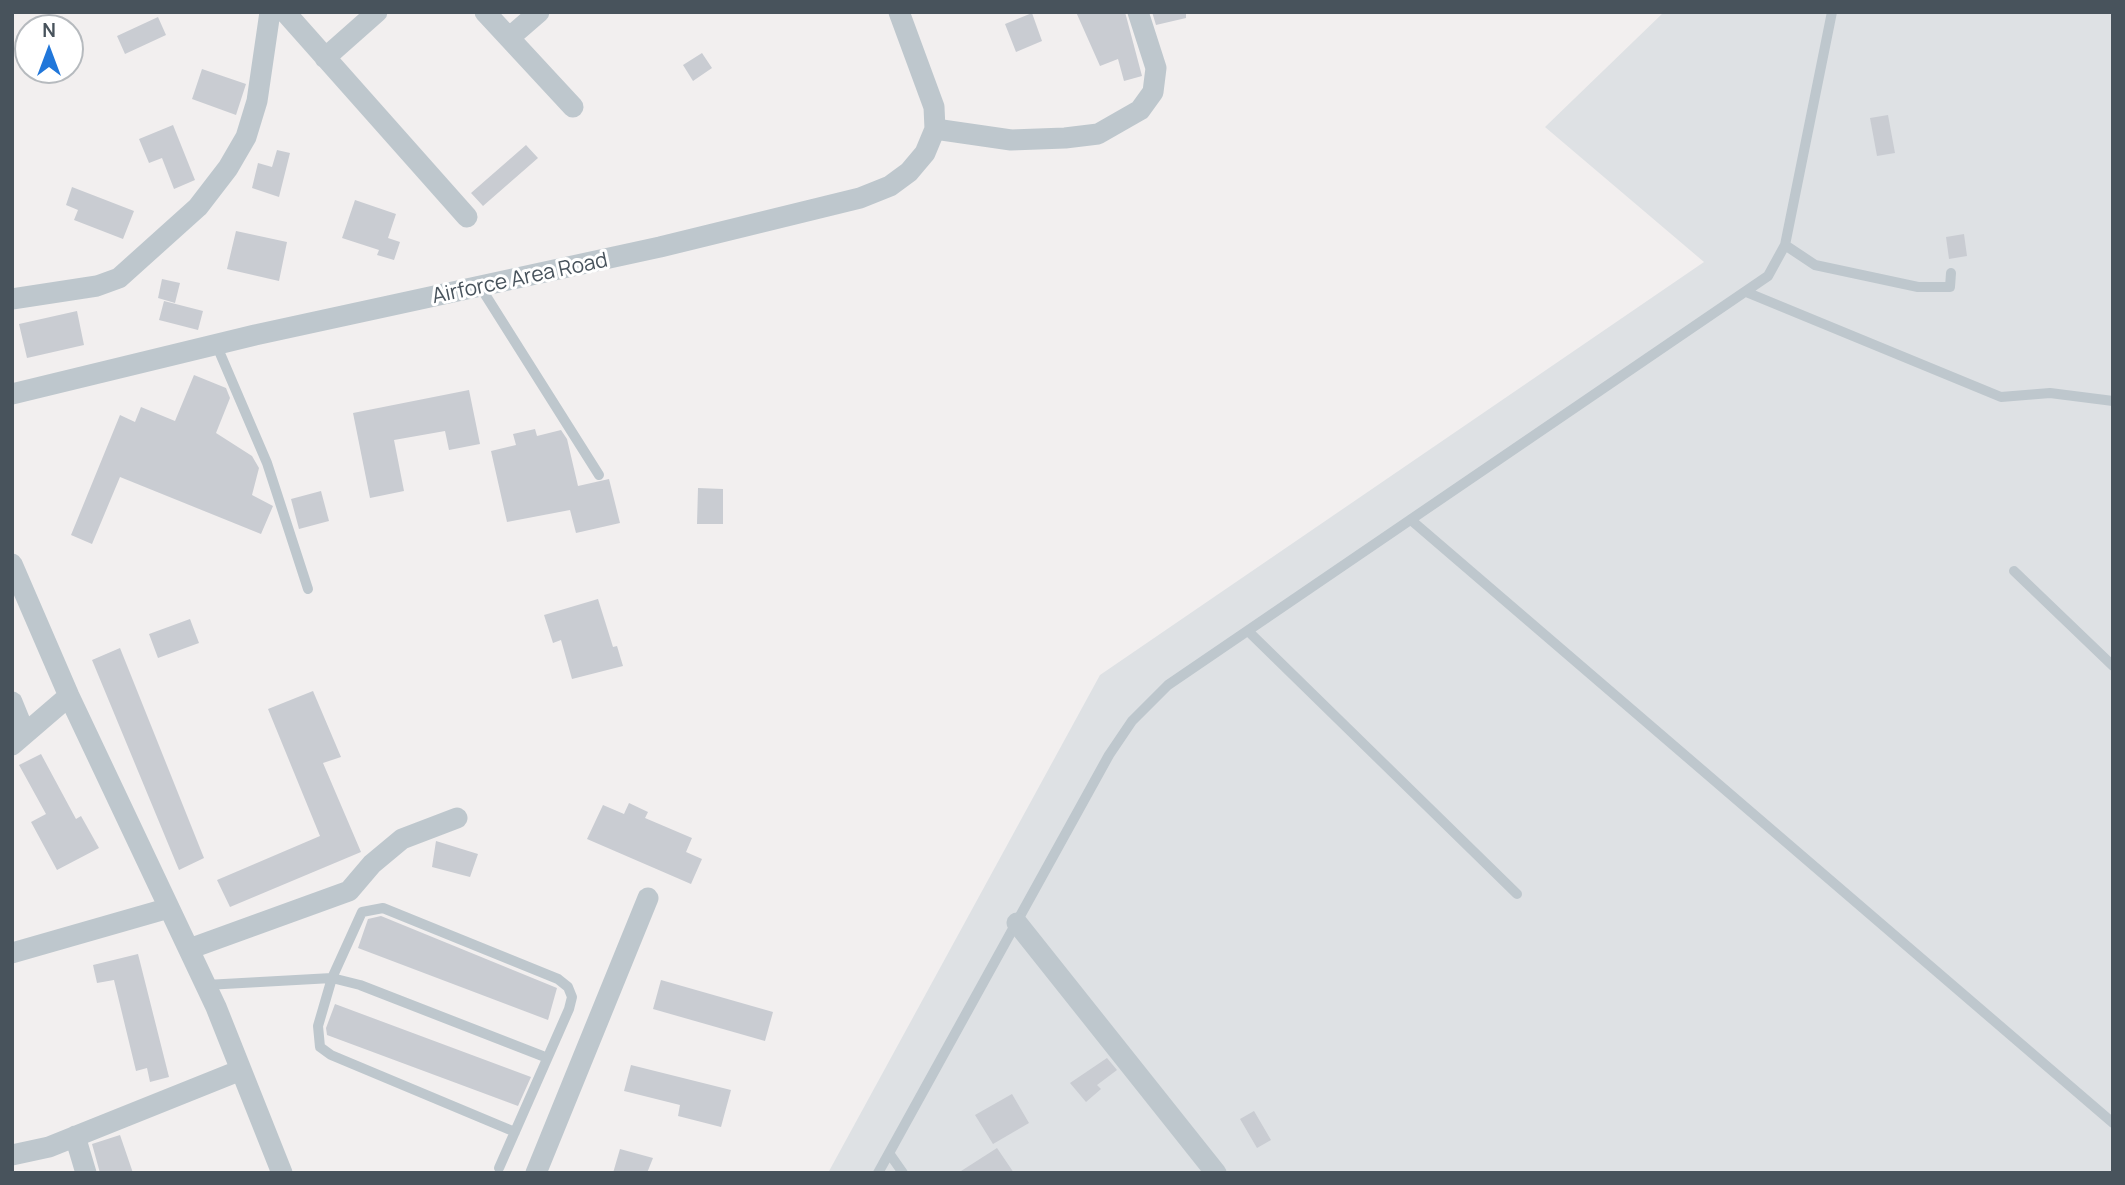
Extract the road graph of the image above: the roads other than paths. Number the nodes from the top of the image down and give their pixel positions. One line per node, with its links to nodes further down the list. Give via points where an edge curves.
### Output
1 (270, 12): 18 (street, via 257,101 246,137 198,207 118,278 97,286)
2 (285, 12): 10 (street)
3 (377, 12): 10 (street)
4 (485, 12): 9 (street)
5 (539, 12): 9 (street)
6 (899, 12): 12 (street, via 934,107)
7 (1138, 12): 12 (street, via 1156,68 1153,92 1140,110 1098,134 1065,138 1011,140)
8 (1832, 12): 14 (lane)
9 (509, 38): 11 (street)
10 (326, 58): 13 (street)
11 (573, 107)
12 (935, 129): 16 (street, Airforce Area Road, via 925,153 909,172 860,198)
13 (467, 217)
14 (1785, 245): 15 (lane, via 1815,265 1919,287 1950,287); 17 (lane, via 1768,276)
15 (1951, 274)
16 (481, 288): 19 (street, Airforce Area Road); 22 (lane)
17 (1746, 292): 21 (lane, via 2001,397 2050,393); 23 (lane)
18 (12, 299)
19 (216, 344): 20 (street, Airforce Area Road); 26 (lane, via 267,463)
20 (12, 394)
21 (2113, 401)
22 (599, 475)
23 (1411, 520): 27 (lane); 43 (lane)
24 (12, 564): 29 (street)
25 (2014, 571): 28 (lane)
26 (308, 589)
27 (1248, 631): 33 (lane); 36 (lane, via 1168,685 1132,721)
28 (2113, 666)
29 (69, 696): 31 (street); 35 (street)
30 (12, 702): 31 (street)
31 (19, 740)
32 (457, 818): 37 (street, via 402,839 349,891)
33 (1517, 894)
34 (648, 898): 51 (street)
35 (169, 908): 37 (street); 38 (street)
36 (1017, 923): 46 (lane); 54 (street)
37 (189, 949): 40 (street)
38 (12, 953)
39 (332, 978): 40 (lane); 41 (lane); 41 (lane, via 356,920 370,908 383,908 568,987 572,997 569,1009); 44 (lane, via 318,1026 320,1046 331,1055)
40 (206, 985): 42 (street)
41 (545, 1057): 44 (lane)
42 (241, 1070): 45 (street); 49 (street)
43 (2113, 1123)
44 (515, 1132): 48 (lane)
45 (75, 1136): 47 (street); 50 (street)
46 (889, 1153): 52 (lane); 53 (lane)
47 (12, 1155)
48 (499, 1168)
49 (278, 1171)
50 (86, 1173)
51 (536, 1173)
52 (878, 1173)
53 (902, 1173)
54 (1216, 1173)

